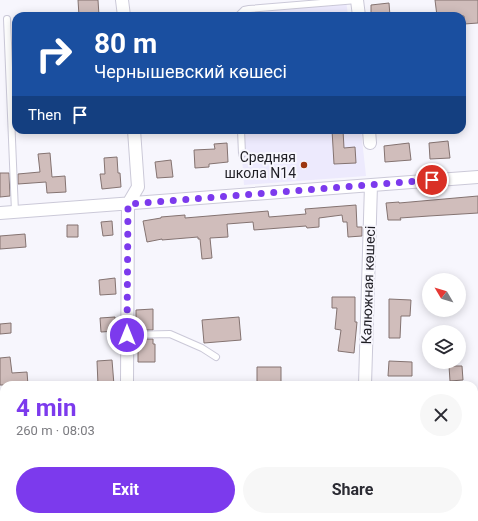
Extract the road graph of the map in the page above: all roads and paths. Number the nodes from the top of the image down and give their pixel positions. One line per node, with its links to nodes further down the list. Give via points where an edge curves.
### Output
1 (122, 0): 3 (street)
2 (357, 0): 4 (lane, via 249,8); 5 (street)
3 (124, 12)
4 (242, 12)
5 (358, 12)
6 (6, 19): 15 (lane)
7 (134, 134): 14 (street, via 138,187)
8 (241, 134): 11 (lane)
9 (369, 134): 10 (street)
10 (370, 143)
11 (242, 154)
12 (478, 177): 13 (street)
13 (371, 185): 14 (street); 20 (street, Калюжная көшесі)
14 (128, 204): 15 (street); 17 (street)
15 (15, 212): 16 (street)
16 (0, 213)
17 (127, 335): 18 (lane, via 170,334); 19 (street)
18 (216, 357)
19 (127, 381)
20 (365, 381)

